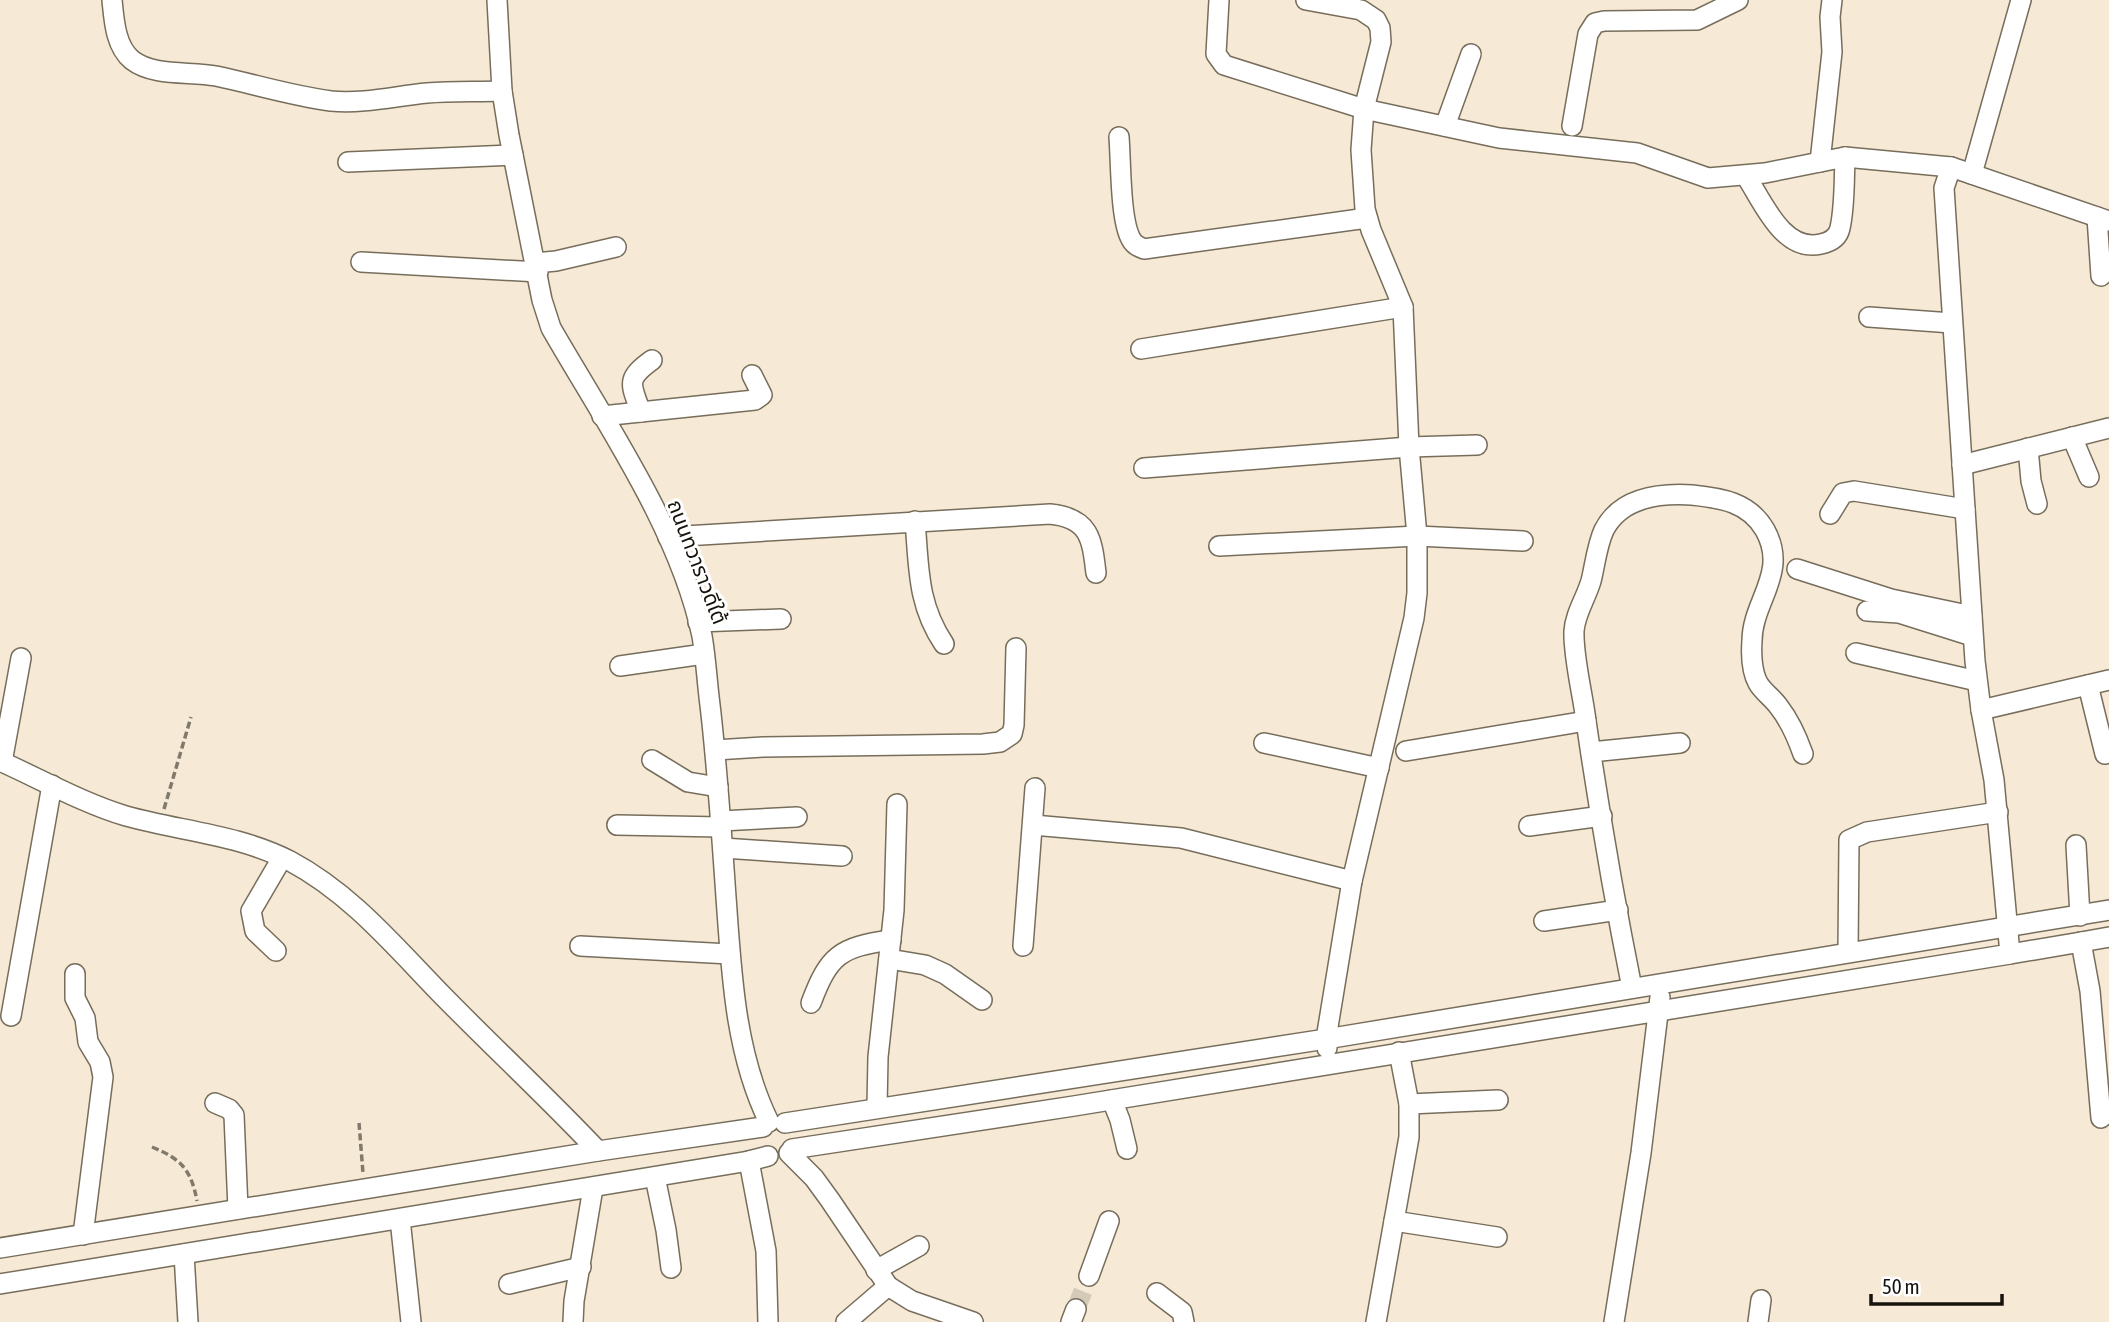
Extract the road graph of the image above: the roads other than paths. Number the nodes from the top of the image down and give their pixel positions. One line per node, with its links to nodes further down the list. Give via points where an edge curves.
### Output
1 (112, 0): 9 (street, via 124,51 133,61 152,68 332,101)
2 (497, 0): 9 (street, ถนนทวาราวดีใต้)
3 (1219, 0): 10 (street, via 1216,54 1224,65)
4 (1306, 0): 10 (street, via 1360,10 1376,20 1381,42)
5 (1738, 0): 12 (street, via 1697,20 1595,23 1588,34)
6 (1832, 0): 17 (street, via 1832,52)
7 (2021, 0): 19 (street)
8 (1471, 54): 11 (street)
9 (502, 91): 14 (street, ถนนทวาราวดีใต้)
10 (1364, 109): 11 (street); 21 (street, via 1361,150)
11 (1445, 126): 20 (street, via 1558,146 1637,152 1708,178)
12 (1572, 126)
13 (1119, 137): 21 (street, via 1130,238 1144,249)
14 (513, 155): 16 (street); 25 (street, ถนนทวาราวดีใต้)
15 (1845, 157): 17 (street); 18 (street); 20 (street, via 1840,230 1833,240 1813,246 1801,244 1781,230)
16 (348, 162)
17 (1820, 162): 20 (street)
18 (1951, 167): 19 (street); 29 (street, via 1944,198)
19 (1972, 174): 22 (street)
20 (1746, 176)
21 (1367, 218): 27 (street)
22 (2103, 219): 26 (street)
23 (616, 247): 25 (street)
24 (361, 262): 25 (street)
25 (536, 267): 34 (street, ถนนทวาราวดีใต้, via 551,328)
26 (2101, 276)
27 (1402, 307): 30 (street); 38 (street)
28 (1869, 317): 29 (street)
29 (1952, 323): 40 (street)
30 (1141, 349)
31 (652, 360): 33 (street, via 632,378)
32 (752, 375): 33 (street, via 762,395 755,400)
33 (642, 412): 34 (street)
34 (602, 416): 48 (street, ถนนทวาราวดีใต้)
35 (2109, 428): 36 (street)
36 (2072, 437): 39 (street); 42 (street)
37 (1477, 445): 38 (street)
38 (1409, 447): 41 (street); 47 (street)
39 (2028, 448): 40 (street); 43 (street)
40 (1962, 465): 44 (street)
41 (1144, 468)
42 (2089, 477)
43 (2037, 504)
44 (1965, 509): 45 (street, via 1854,491 1843,493); 54 (street)
45 (1830, 514)
46 (915, 521): 48 (street); 52 (street, via 1064,516 1085,528); 58 (street, via 922,596)
47 (1417, 536): 49 (street); 50 (street); 78 (street, via 1414,618)
48 (668, 537): 56 (street, ถนนทวาราวดีใต้)
49 (1523, 541)
50 (1219, 546)
51 (1797, 569): 54 (street, via 1891,599)
52 (1096, 573)
53 (1867, 611): 57 (street, via 1899,613)
54 (1972, 616): 57 (street)
55 (781, 619): 56 (street)
56 (698, 622): 61 (street, ถนนทวาราวดีใต้)
57 (1972, 636): 65 (street)
58 (944, 644)
59 (1016, 648): 71 (street, via 1013,734 1000,742)
60 (1856, 653): 65 (street)
61 (704, 654): 63 (street); 71 (street, ถนนทวาราวดีใต้)
62 (21, 658): 77 (street)
63 (620, 666)
64 (2109, 680): 66 (street)
65 (1977, 681): 67 (street)
66 (2088, 685): 67 (street); 75 (street)
67 (1981, 710): 83 (street)
68 (1586, 721): 72 (street); 73 (street); 74 (street, via 1574,632 1604,531 1621,510 1646,497 1717,498 1739,504 1755,516 1771,543 1770,584 1753,628 1754,667 1758,682 1793,728)
69 (1264, 743): 78 (street)
70 (1680, 743): 73 (street)
71 (715, 750): 80 (street, ถนนทวาราวดีใต้)
72 (1406, 751)
73 (1591, 752): 84 (street)
74 (1803, 754)
75 (2105, 754)
76 (652, 760): 80 (street, via 688,782)
77 (1, 761): 79 (street)
78 (1379, 768): 94 (street)
79 (52, 785): 93 (street, via 123,815 256,847); 115 (street)
80 (718, 787): 86 (street, ถนนทวาราวดีใต้)
81 (1035, 788): 88 (street)
82 (897, 804): 104 (street)
83 (1998, 812): 99 (street); 106 (street, via 1867,832 1849,840)
84 (1602, 816): 89 (street); 95 (street)
85 (797, 817): 86 (street)
86 (721, 824): 87 (street); 91 (street, ถนนทวาราวดีใต้)
87 (617, 825)
88 (1033, 825): 94 (street, via 1181,838); 103 (street)
89 (1530, 826)
90 (2076, 845): 97 (street)
91 (723, 848): 92 (street); 107 (street, ถนนทวาราวดีใต้)
92 (842, 856)
93 (282, 858): 105 (street, via 251,911 255,931); 127 (street, via 373,922)
94 (1352, 881): 116 (street)
95 (1618, 910): 98 (street); 111 (street)
96 (2109, 910): 97 (street)
97 (2080, 916): 99 (street)
98 (1544, 921)
99 (2008, 926): 106 (street); 108 (street)
100 (2109, 937): 101 (street)
101 (2081, 942): 108 (street); 124 (street, via 2090,990)
102 (580, 946): 107 (street)
103 (1023, 946)
104 (890, 950): 112 (street, via 945,974); 113 (street, via 847,950 821,976); 123 (street)
105 (276, 951)
106 (1848, 952): 110 (street)
107 (730, 954): 125 (street, ถนนทวาราวดีใต้, via 746,1064 754,1093)
108 (2010, 954): 114 (street)
109 (75, 974): 136 (street, via 75,998 103,1077)
110 (1660, 983): 111 (street); 114 (street)
111 (1632, 988): 116 (street)
112 (982, 1000)
113 (811, 1003)
114 (1659, 1010): 117 (street); 160 (street)
115 (11, 1016)
116 (1326, 1039): 118 (street); 123 (street)
117 (1399, 1052): 118 (street); 122 (street)
118 (1328, 1064): 119 (street)
119 (1112, 1100): 126 (street); 128 (street)
120 (1497, 1100): 122 (street)
121 (215, 1103): 132 (street, via 234,1115)
122 (1409, 1104): 135 (street, via 1409,1137)
123 (877, 1107): 125 (street)
124 (2101, 1118)
125 (772, 1124): 127 (street); 128 (street, via 794,1134); 129 (street, via 759,1134)
126 (1127, 1149)
127 (598, 1151): 132 (street)
128 (790, 1151): 129 (street); 143 (street, via 830,1200)
129 (758, 1158): 130 (street); 154 (street)
130 (655, 1177): 131 (street); 142 (street)
131 (593, 1188): 133 (street); 141 (street)
132 (238, 1209): 136 (street)
133 (400, 1219): 140 (street); 152 (street)
134 (1109, 1221): 144 (street)
135 (1394, 1221): 137 (street); 159 (street)
136 (83, 1235): 139 (street)
137 (1497, 1237)
138 (919, 1246): 143 (street)
139 (0, 1248)
140 (184, 1254): 145 (street); 151 (street)
141 (581, 1267): 146 (street); 153 (street)
142 (671, 1268)
143 (876, 1270): 147 (street)
144 (1089, 1276)
145 (0, 1284)
146 (509, 1284)
147 (888, 1286): 150 (street); 155 (street)
148 (1157, 1293): 158 (street, via 1181,1312)
149 (1760, 1300): 161 (street)
150 (912, 1301): 156 (street); 157 (street)
151 (188, 1322)
152 (411, 1322)
153 (573, 1322)
154 (768, 1322)
155 (846, 1322)
156 (915, 1322)
157 (973, 1322)
158 (1184, 1322)
159 (1376, 1322)
160 (1614, 1322)
161 (1758, 1322)

